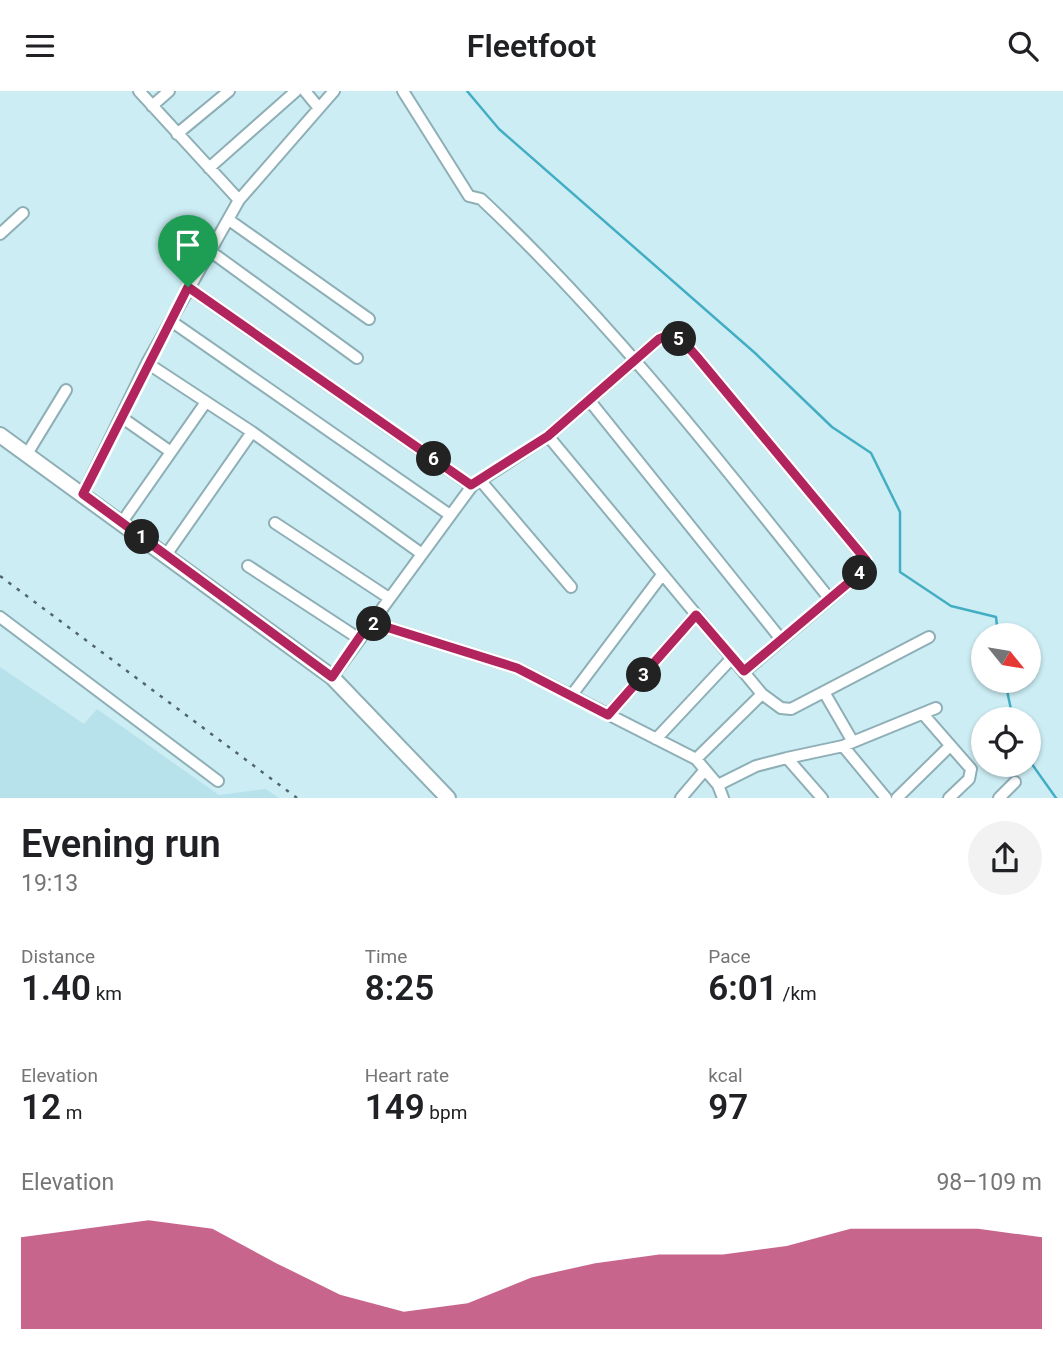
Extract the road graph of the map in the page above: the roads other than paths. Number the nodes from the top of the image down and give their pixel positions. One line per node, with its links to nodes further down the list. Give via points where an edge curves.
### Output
1 (139, 91): 8 (street)
2 (169, 91): 8 (street)
3 (229, 91): 10 (street)
4 (296, 91): 11 (street)
5 (305, 91): 9 (street)
6 (334, 91): 9 (street)
7 (403, 91): 21 (street, via 469,196 481,199 540,254)
8 (152, 106): 10 (street)
9 (318, 107): 12 (street)
10 (177, 134): 11 (street)
11 (209, 169): 12 (street)
12 (239, 200): 14 (street)
13 (23, 213): 15 (street)
14 (229, 220): 16 (street); 18 (street)
15 (0, 235)
16 (210, 251): 17 (street); 20 (street)
17 (188, 287): 19 (street); 32 (street)
18 (369, 319)
19 (170, 321): 22 (street); 34 (street)
20 (357, 358)
21 (636, 360): 24 (street); 43 (street); 43 (street, via 671,334 683,341 866,560 866,568)
22 (147, 363): 25 (street); 26 (street)
23 (66, 390): 31 (street)
24 (589, 400): 29 (street); 49 (street)
25 (206, 401): 27 (street); 30 (street)
26 (121, 417): 30 (street); 33 (street)
27 (252, 432): 37 (street); 38 (street)
28 (0, 435): 31 (street)
29 (548, 436): 32 (street); 40 (street)
30 (170, 452): 35 (street)
31 (27, 454): 33 (street)
32 (476, 483): 34 (street); 41 (street)
33 (83, 494): 35 (street)
34 (450, 515): 37 (street)
35 (122, 522): 38 (street)
36 (275, 523): 42 (street)
37 (422, 554): 42 (street)
38 (166, 555): 52 (street)
39 (248, 566): 48 (street)
40 (662, 575): 44 (street); 55 (street)
41 (571, 587)
42 (389, 598): 46 (street)
43 (829, 598): 49 (street)
44 (696, 615): 50 (street); 58 (street)
45 (0, 617): 65 (street)
46 (370, 622): 48 (street); 55 (street, via 517,668)
47 (929, 637): 53 (street)
48 (358, 638): 52 (street)
49 (780, 638): 51 (street)
50 (732, 657): 51 (street); 59 (street)
51 (744, 671): 54 (street)
52 (332, 677): 68 (street)
53 (824, 692): 54 (street, via 786,710); 60 (street)
54 (762, 694): 63 (street)
55 (571, 696): 58 (street)
56 (936, 708): 57 (street)
57 (923, 714): 60 (street); 61 (street)
58 (608, 715): 59 (street)
59 (656, 739): 63 (street)
60 (848, 744): 62 (street); 72 (street)
61 (950, 746): 73 (street); 74 (street, via 972,773)
62 (787, 758): 67 (street, via 756,766); 71 (street)
63 (696, 759): 64 (street)
64 (704, 771): 67 (street); 69 (street)
65 (218, 781)
66 (1015, 782): 75 (street)
67 (718, 785): 70 (street)
68 (448, 798)
69 (681, 798)
70 (723, 798)
71 (822, 798)
72 (887, 798)
73 (897, 798)
74 (949, 798)
75 (999, 798)

